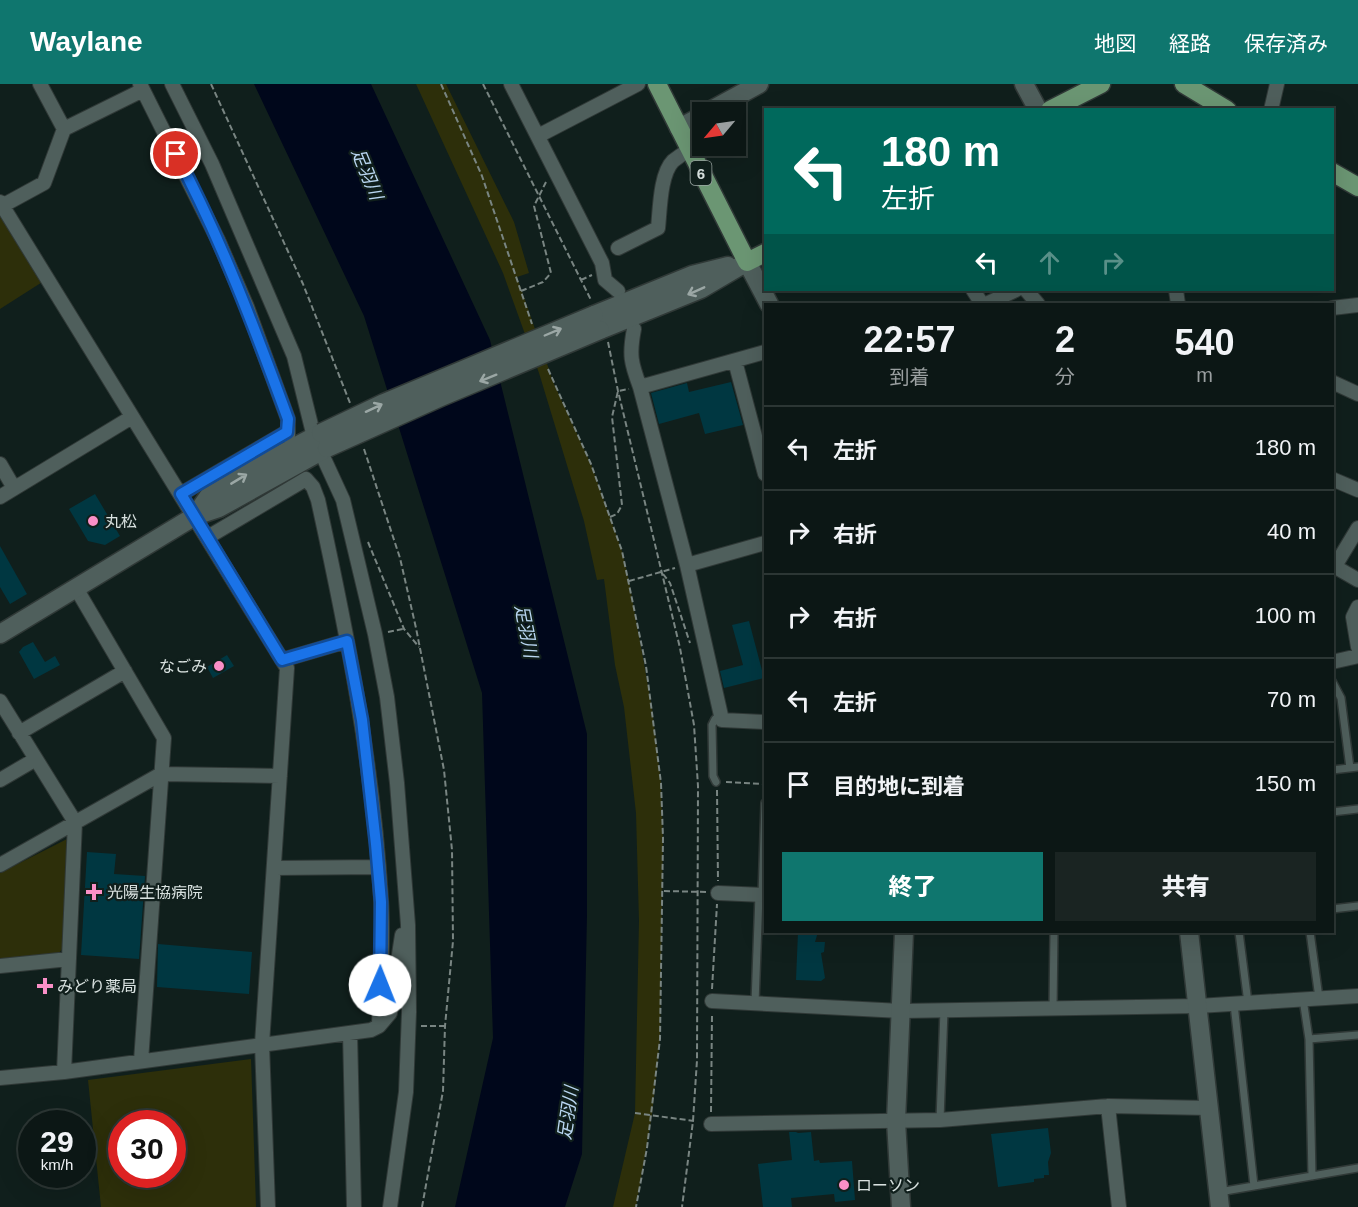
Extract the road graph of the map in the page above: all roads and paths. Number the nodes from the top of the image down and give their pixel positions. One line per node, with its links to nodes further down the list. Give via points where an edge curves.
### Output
1 (40, 84): 21 (street)
2 (172, 84): 52 (street, via 212,164 281,324)
3 (441, 84): 32 (path, via 482,176)
4 (483, 84): 27 (path)
5 (511, 84): 22 (street)
6 (638, 84): 22 (street)
7 (657, 84): 20 (main road, 6)
8 (759, 84): 14 (street)
9 (1024, 84): 15 (street)
10 (1101, 84): 16 (main road)
11 (1184, 84): 17 (main road)
12 (1277, 84): 18 (street)
13 (142, 87): 21 (street); 58 (street, via 247,307 288,419 288,434)
14 (726, 102)
15 (1037, 108)
16 (1054, 108)
17 (1224, 108)
18 (1271, 108)
19 (692, 121): 20 (street)
20 (679, 128): 23 (main road, 6)
21 (64, 129): 28 (street, via 44,183)
22 (538, 136): 33 (street, via 602,262 605,280)
23 (689, 150): 29 (street, via 672,163 666,174 658,228); 31 (main road, 6)
24 (1334, 173): 26 (main road)
25 (546, 180): 27 (path)
26 (1358, 187)
27 (538, 195): 32 (path, via 534,206 551,273 543,282); 41 (path)
28 (1, 205): 51 (street)
29 (618, 248)
30 (764, 254): 31 (main road)
31 (747, 262): 36 (street); 41 (street, via 692,275)
32 (521, 291): 42 (path)
33 (618, 291)
34 (1014, 291): 37 (street)
35 (1027, 291): 38 (street)
36 (768, 303)
37 (988, 303)
38 (1037, 303)
39 (1358, 305): 40 (street)
40 (1334, 308)
41 (599, 322): 49 (path); 52 (street, bridge, via 384,403)
42 (533, 327)
43 (634, 329): 48 (street, via 630,350)
44 (764, 352): 45 (street)
45 (735, 361): 48 (street); 54 (street)
46 (547, 365): 61 (path)
47 (1334, 383): 50 (street)
48 (640, 387): 67 (street)
49 (618, 391): 61 (path, via 612,417 622,505); 69 (path)
50 (1358, 394)
51 (132, 417): 56 (street); 58 (street)
52 (321, 442): 60 (street, via 219,508); 110 (street, via 343,500 387,698 398,783)
53 (0, 464): 56 (street)
54 (764, 470)
55 (1334, 480): 57 (street)
56 (14, 488): 59 (street)
57 (1358, 490)
58 (181, 494): 60 (street)
59 (0, 497)
60 (195, 516): 64 (street); 72 (street)
61 (610, 518): 71 (path)
62 (1358, 528): 66 (street)
63 (365, 536): 78 (path, via 404,629)
64 (208, 537): 75 (street, via 306,478 318,500); 80 (street)
65 (764, 543): 67 (street)
66 (1334, 564)
67 (687, 565): 85 (street)
68 (1334, 567): 70 (street)
69 (661, 572): 71 (path); 77 (path, via 670,583); 105 (path, via 694,725)
70 (1358, 580)
71 (629, 581): 104 (path, via 657,748)
72 (76, 588): 74 (street); 82 (street)
73 (1358, 607): 76 (street, via 1353,617)
74 (0, 634)
75 (347, 641): 80 (street); 102 (street, via 362,720)
76 (1358, 647)
77 (692, 648)
78 (421, 649)
79 (1358, 656): 81 (street)
80 (282, 660): 93 (street, via 287,668)
81 (1334, 662)
82 (125, 671): 87 (street); 92 (street, via 164,738)
83 (1334, 691): 90 (lane, via 1341,698)
84 (0, 701): 87 (street)
85 (722, 720): 86 (street); 95 (lane, via 715,719 712,725)
86 (764, 722)
87 (19, 733): 88 (street)
88 (36, 759): 94 (street); 99 (street)
89 (1358, 767): 90 (lane)
90 (1350, 768): 91 (lane)
91 (1334, 770)
92 (161, 774): 93 (street); 99 (street); 135 (street)
93 (280, 776): 103 (street)
94 (0, 780)
95 (716, 782): 96 (path); 106 (path)
96 (764, 784)
97 (1358, 809): 98 (lane)
98 (1334, 812)
99 (75, 822): 101 (street); 116 (street)
100 (764, 834): 107 (lane)
101 (0, 865)
102 (378, 867): 103 (street); 128 (street)
103 (274, 868): 134 (street)
104 (663, 891): 105 (path); 141 (path, via 660,1040)
105 (697, 891): 143 (path)
106 (718, 893): 107 (street); 121 (path)
107 (762, 895): 122 (lane)
108 (1358, 906): 109 (lane)
109 (1334, 909)
110 (408, 925): 128 (street, via 401,936 390,1013); 152 (street, via 406,1092)
111 (904, 933): 127 (street)
112 (1054, 933): 125 (lane)
113 (1189, 933): 124 (street)
114 (1239, 933): 123 (lane)
115 (1310, 933): 119 (lane)
116 (69, 958): 117 (street); 136 (street)
117 (0, 966)
118 (1357, 993): 119 (street)
119 (1318, 998): 120 (street)
120 (1303, 999): 123 (street); 133 (lane)
121 (712, 1001): 122 (street); 145 (path)
122 (755, 1003): 127 (street)
123 (1241, 1003): 124 (street); 148 (lane)
124 (1198, 1006): 125 (street); 139 (street)
125 (1053, 1008): 126 (street)
126 (944, 1010): 127 (street); 142 (lane)
127 (901, 1011): 144 (street)
128 (379, 1026): 131 (street)
129 (445, 1026): 130 (path)
130 (432, 1027)
131 (350, 1033): 134 (street); 151 (street)
132 (1358, 1035): 133 (lane)
133 (1310, 1039): 147 (lane)
134 (262, 1044): 135 (street); 150 (street)
135 (141, 1061): 136 (street)
136 (64, 1072): 137 (street)
137 (0, 1078)
138 (1108, 1106): 139 (street); 142 (street); 156 (street)
139 (1209, 1108): 149 (street)
140 (635, 1113): 141 (path)
141 (652, 1115): 143 (path); 153 (path)
142 (940, 1120): 144 (street)
143 (693, 1121): 154 (path)
144 (896, 1121): 145 (street); 155 (street)
145 (711, 1124)
146 (1358, 1168): 147 (lane)
147 (1312, 1176): 148 (lane)
148 (1254, 1186): 149 (lane)
149 (1219, 1200)
150 (268, 1207)
151 (354, 1207)
152 (390, 1207)
153 (636, 1207)
154 (682, 1207)
155 (901, 1207)
156 (1119, 1207)

